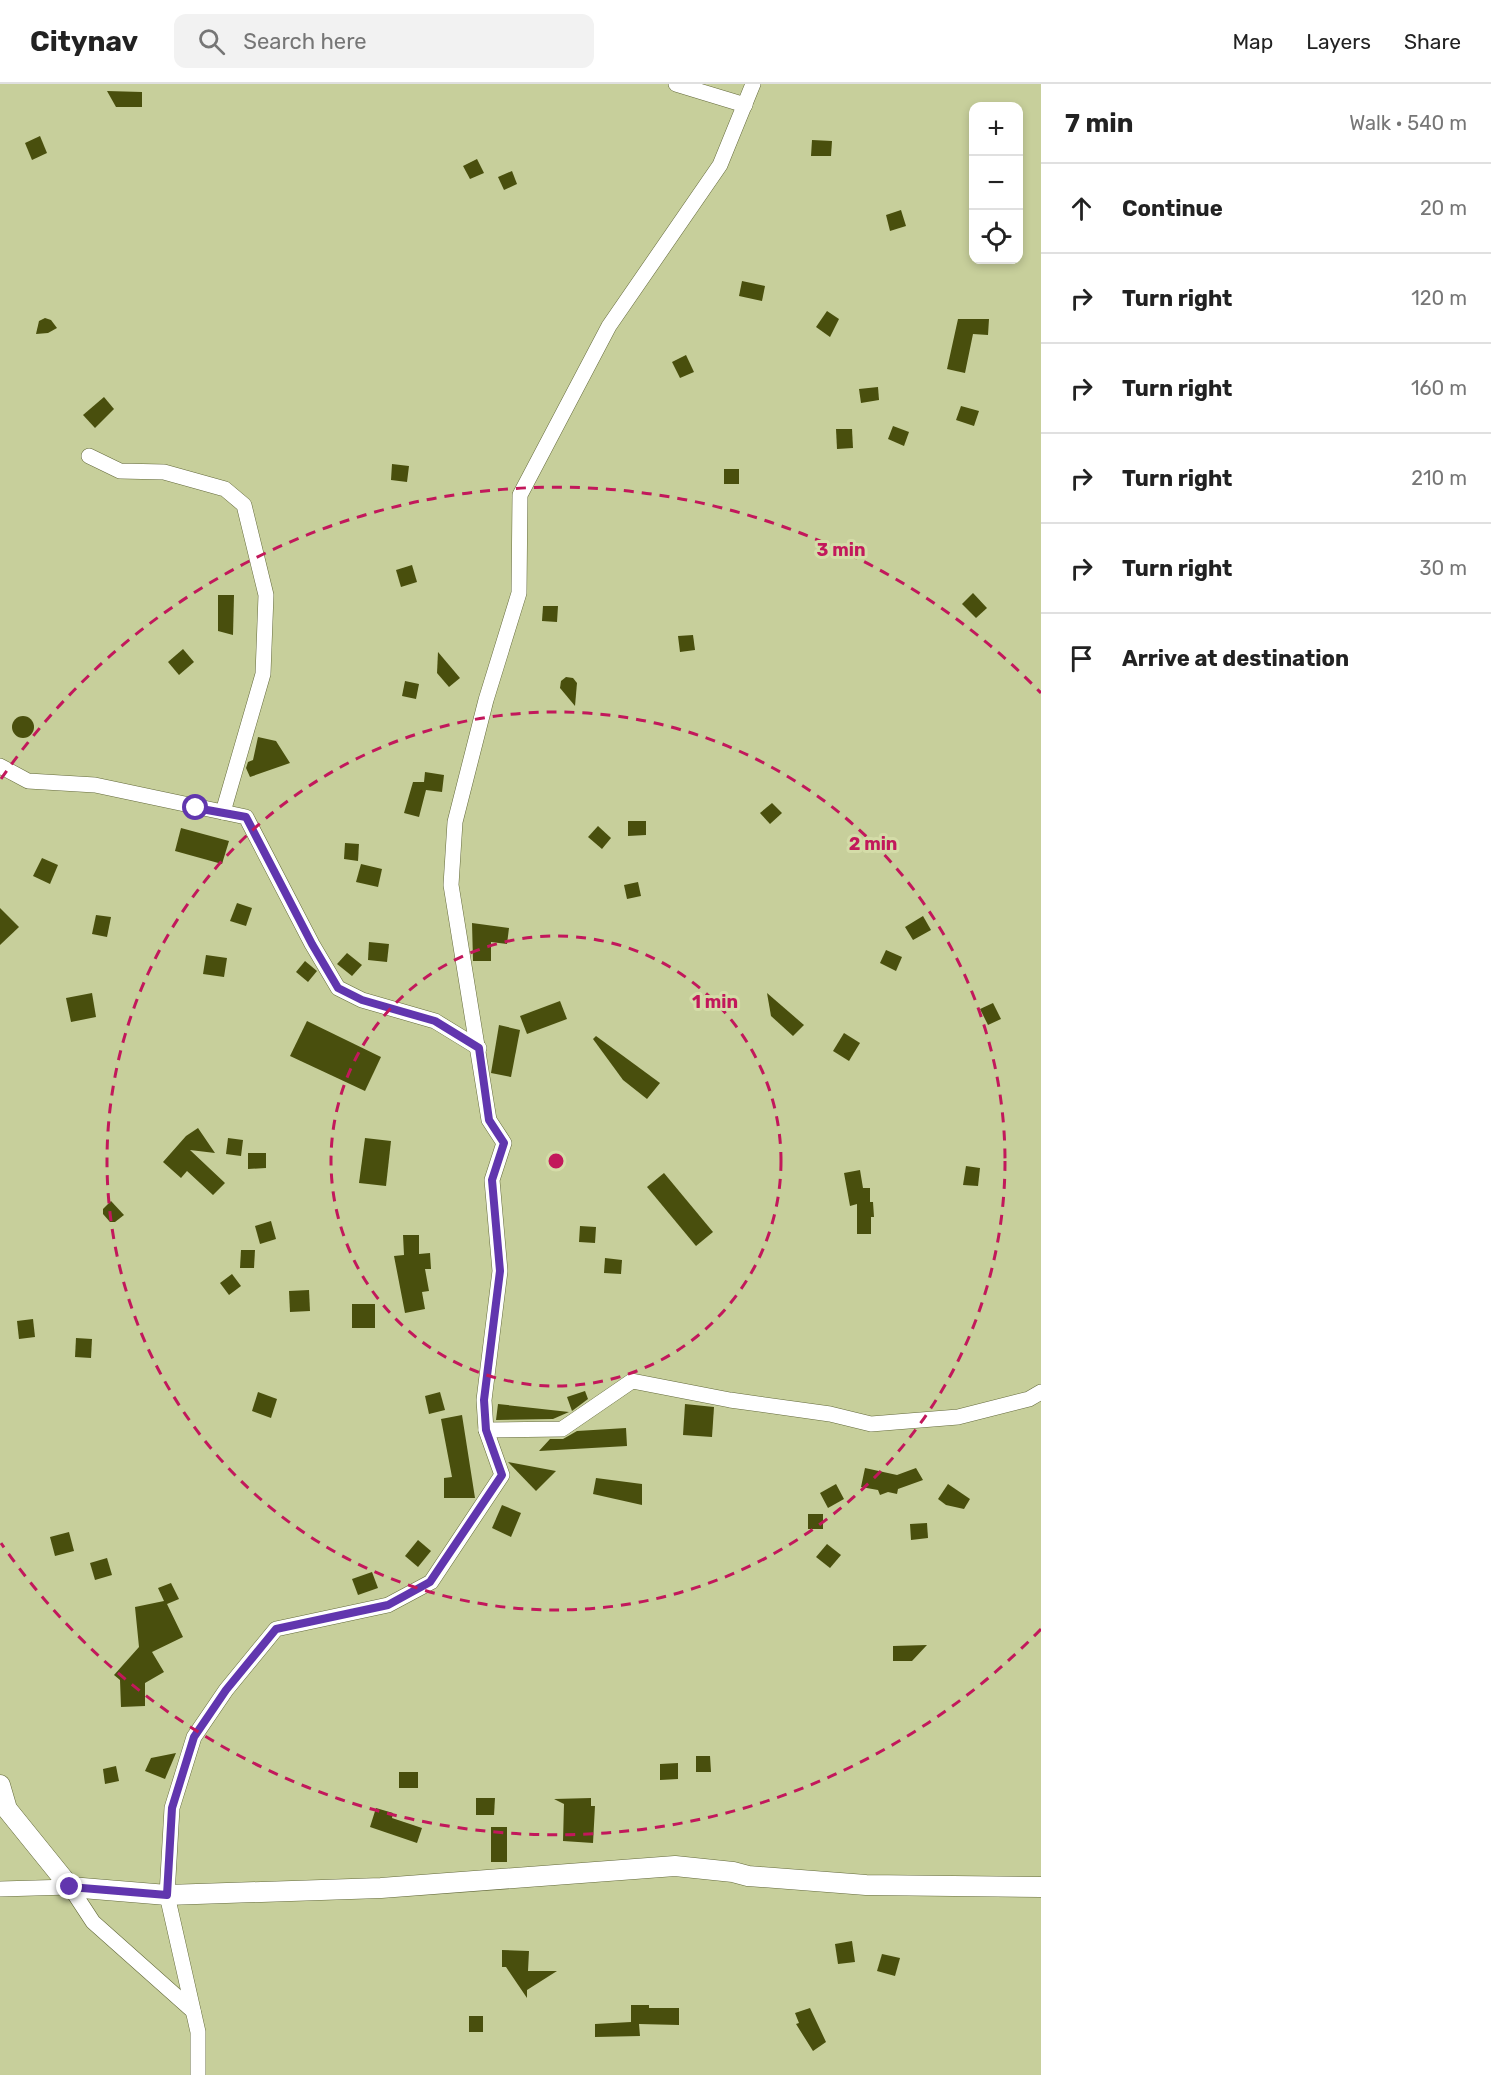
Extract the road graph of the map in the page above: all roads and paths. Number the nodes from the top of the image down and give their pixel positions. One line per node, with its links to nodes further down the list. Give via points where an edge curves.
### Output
1 (676, 84): 3 (street)
2 (753, 84): 3 (street)
3 (745, 105): 7 (street, via 720,165 609,326 520,495 519,593 455,822 451,885)
4 (89, 456): 6 (street, via 120,471 164,472 225,489 244,505 266,595 263,674)
5 (0, 766): 6 (street, via 28,781 95,784)
6 (223, 813): 7 (street, via 246,817 338,988 362,1000 435,1021)
7 (479, 1048): 9 (street, via 489,1120 504,1143 492,1180 500,1271 484,1400)
8 (1037, 1399): 9 (street, via 958,1417 871,1424 632,1381 562,1429)
9 (486, 1430): 14 (street, via 502,1475 430,1582 388,1605 276,1629 226,1690 194,1737 172,1808)
10 (0, 1785): 11 (street, via 7,1809)
11 (70, 1887): 13 (street); 14 (street); 15 (street, via 93,1922)
12 (1041, 1887): 14 (street, via 866,1886 675,1866 381,1888)
13 (0, 1889)
14 (167, 1895): 15 (street)
15 (194, 2011): 16 (street)
16 (198, 2075)

